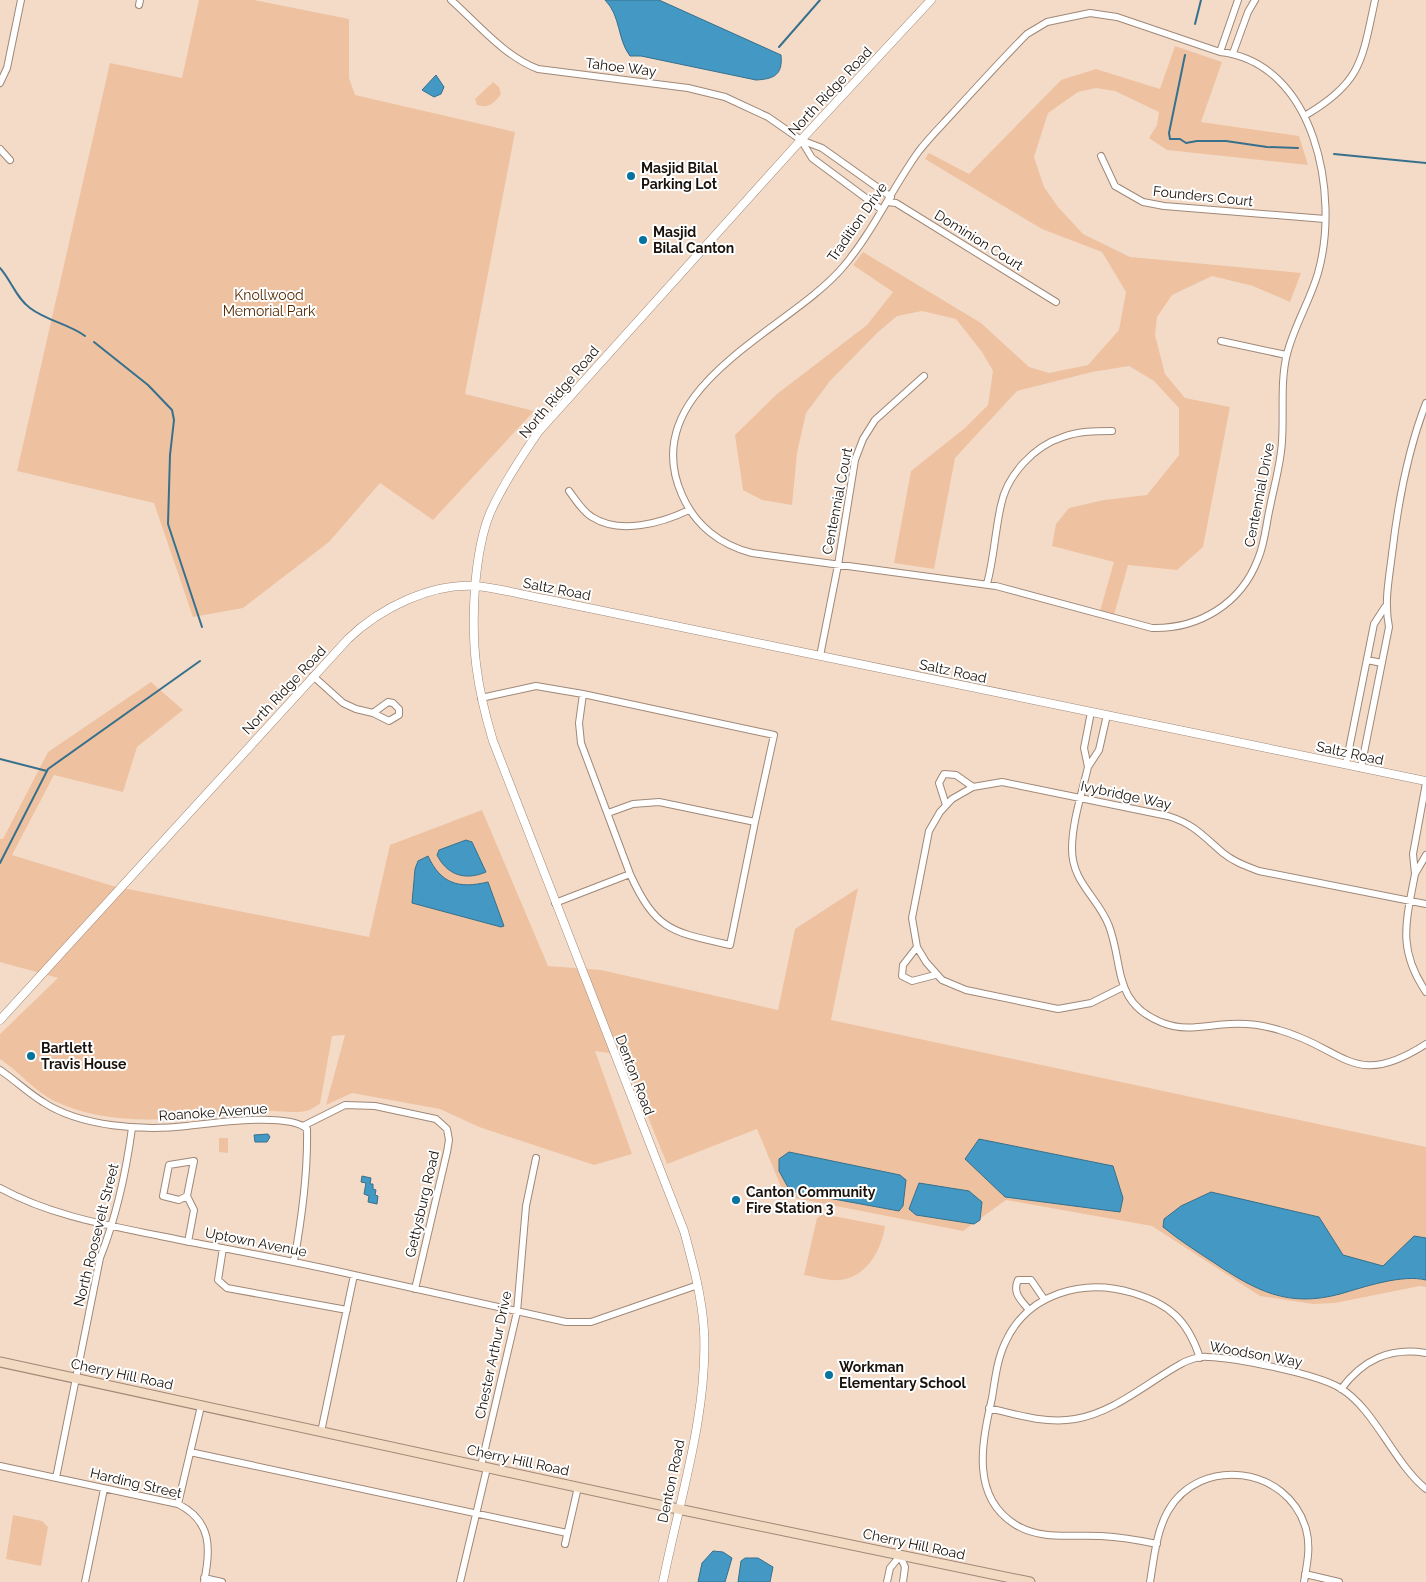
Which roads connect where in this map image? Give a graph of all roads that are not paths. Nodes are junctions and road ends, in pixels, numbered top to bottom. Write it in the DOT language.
graph roads {
  1 [pos="22,0"];
  2 [pos="451,0"];
  3 [pos="931,0"];
  4 [pos="1238,0"];
  5 [pos="1255,0"];
  6 [pos="1375,0"];
  7 [pos="1220,52"];
  8 [pos="1234,53"];
  9 [pos="0,83"];
  10 [pos="1306,115"];
  11 [pos="801,140"];
  12 [pos="0,149"];
  13 [pos="1101,156"];
  14 [pos="10,160"];
  15 [pos="889,199"];
  16 [pos="882,210"];
  17 [pos="1325,219"];
  18 [pos="1056,302"];
  19 [pos="1221,341"];
  20 [pos="1286,355"];
  21 [pos="924,376"];
  22 [pos="1426,404"];
  23 [pos="1112,432"];
  24 [pos="569,491"];
  25 [pos="689,510"];
  26 [pos="838,565"];
  27 [pos="987,584"];
  28 [pos="476,586"];
  29 [pos="1385,607"];
  30 [pos="820,656"];
  31 [pos="1367,660"];
  32 [pos="1382,663"];
  33 [pos="313,676"];
  34 [pos="583,694"];
  35 [pos="481,698"];
  36 [pos="1092,712"];
  37 [pos="373,713"];
  38 [pos="1107,715"];
  39 [pos="1346,764"];
  40 [pos="1088,767"];
  41 [pos="1361,768"];
  42 [pos="1426,782"];
  43 [pos="973,787"];
  44 [pos="1080,798"];
  45 [pos="946,805"];
  46 [pos="608,813"];
  47 [pos="755,822"];
  48 [pos="1426,854"];
  49 [pos="630,874"];
  50 [pos="1415,874"];
  51 [pos="1410,901"];
  52 [pos="555,903"];
  53 [pos="1426,904"];
  54 [pos="917,947"];
  55 [pos="935,975"];
  56 [pos="1123,987"];
  57 [pos="1426,992"];
  58 [pos="0,1020"];
  59 [pos="1426,1044"];
  60 [pos="0,1070"];
  61 [pos="304,1126"];
  62 [pos="132,1128"];
  63 [pos="536,1158"];
  64 [pos="0,1188"];
  65 [pos="188,1196"];
  66 [pos="112,1227"];
  67 [pos="188,1242"];
  68 [pos="223,1248"];
  69 [pos="294,1261"];
  70 [pos="354,1275"];
  71 [pos="698,1285"];
  72 [pos="415,1289"];
  73 [pos="1044,1299"];
  74 [pos="347,1310"];
  75 [pos="1029,1310"];
  76 [pos="517,1312"];
  77 [pos="1426,1353"];
  78 [pos="1200,1358"];
  79 [pos="0,1362"];
  80 [pos="76,1378"];
  81 [pos="1341,1389"];
  82 [pos="201,1406"];
  83 [pos="989,1408"];
  84 [pos="321,1432"];
  85 [pos="190,1452"];
  86 [pos="0,1466"];
  87 [pos="484,1467"];
  88 [pos="56,1478"];
  89 [pos="578,1487"];
  90 [pos="104,1489"];
  91 [pos="1426,1489"];
  92 [pos="178,1504"];
  93 [pos="678,1509"];
  94 [pos="475,1514"];
  95 [pos="567,1533"];
  96 [pos="565,1544"];
  97 [pos="1157,1544"];
  98 [pos="900,1556"];
  99 [pos="1305,1574"];
  100 [pos="204,1580"];
  101 [pos="85,1582"];
  102 [pos="222,1582"];
  103 [pos="460,1582"];
  104 [pos="663,1582"];
  105 [pos="887,1582"];
  106 [pos="903,1582"];
  107 [pos="1030,1582"];
  108 [pos="1150,1582"];
  109 [pos="1304,1582"];
  110 [pos="1339,1582"];
  1 -- 9 [label="street"];
  2 -- 11 [label="street, Tahoe Way"];
  3 -- 11 [label="street, North Ridge Road"];
  4 -- 7 [label="street"];
  5 -- 8 [label="street"];
  6 -- 10 [label="street"];
  7 -- 8 [label="street, Tradition Drive"];
  7 -- 15 [label="street, Tradition Drive"];
  8 -- 10 [label="street, Centennial Drive"];
  10 -- 17 [label="street, Centennial Drive"];
  11 -- 15 [label="street, Dominion Court"];
  11 -- 16 [label="street"];
  11 -- 28 [label="street, North Ridge Road"];
  12 -- 14 [label="street"];
  13 -- 17 [label="street, Founders Court"];
  15 -- 16 [label="street, Tradition Drive"];
  15 -- 18 [label="street, Dominion Court"];
  16 -- 25 [label="street, Tradition Drive"];
  17 -- 20 [label="street, Centennial Drive"];
  19 -- 20 [label="street"];
  20 -- 27 [label="street, Centennial Drive"];
  21 -- 26 [label="street, Centennial Court"];
  22 -- 29 [label="street"];
  23 -- 27 [label="street"];
  24 -- 25 [label="street"];
  25 -- 26 [label="street, Tradition Drive"];
  26 -- 27 [label="street, Centennial Drive"];
  26 -- 30 [label="street, Centennial Court"];
  28 -- 30 [label="street, Saltz Road"];
  28 -- 33 [label="street, North Ridge Road"];
  28 -- 35 [label="street, Denton Road"];
  29 -- 31 [label="street"];
  29 -- 32 [label="street"];
  30 -- 36 [label="street, Saltz Road"];
  31 -- 32 [label="street"];
  31 -- 39 [label="street"];
  32 -- 41 [label="street"];
  33 -- 37 [label="street"];
  33 -- 58 [label="street, North Ridge Road"];
  34 -- 35 [label="street"];
  34 -- 46 [label="street"];
  34 -- 47 [label="street"];
  35 -- 52 [label="street, Denton Road"];
  36 -- 38 [label="street, Saltz Road"];
  36 -- 40 [label="street"];
  38 -- 39 [label="street, Saltz Road"];
  38 -- 40 [label="street"];
  39 -- 41 [label="street, Saltz Road"];
  40 -- 44 [label="street"];
  41 -- 42 [label="street, Saltz Road"];
  42 -- 50 [label="street"];
  43 -- 44 [label="street, Ivybridge Way"];
  43 -- 45 [label="street, Ivybridge Way"];
  43 -- 45 [label="street"];
  44 -- 51 [label="street, Ivybridge Way"];
  44 -- 56 [label="street"];
  45 -- 54 [label="street"];
  46 -- 47 [label="street"];
  46 -- 49 [label="street"];
  47 -- 49 [label="street"];
  48 -- 50 [label="street"];
  49 -- 52 [label="street"];
  50 -- 51 [label="street"];
  51 -- 53 [label="street, Ivybridge Way"];
  51 -- 57 [label="street"];
  52 -- 71 [label="street, Denton Road"];
  54 -- 55 [label="street"];
  54 -- 55 [label="street"];
  55 -- 56 [label="street"];
  56 -- 59 [label="street"];
  60 -- 62 [label="street, Roanoke Avenue"];
  61 -- 62 [label="street, Roanoke Avenue"];
  61 -- 69 [label="street"];
  61 -- 72 [label="street, Gettysburg Road"];
  62 -- 66 [label="street, North Roosevelt Street"];
  63 -- 76 [label="street, Chester Arthur Drive"];
  64 -- 66 [label="street, Uptown Avenue"];
  65 -- 65 [label="street"];
  65 -- 67 [label="street"];
  66 -- 67 [label="street, Uptown Avenue"];
  66 -- 80 [label="street, North Roosevelt Street"];
  67 -- 68 [label="street, Uptown Avenue"];
  68 -- 69 [label="street, Uptown Avenue"];
  68 -- 74 [label="street"];
  69 -- 70 [label="street, Uptown Avenue"];
  70 -- 72 [label="street, Uptown Avenue"];
  70 -- 74 [label="street"];
  71 -- 76 [label="street, Uptown Avenue"];
  71 -- 93 [label="street, Denton Road"];
  72 -- 76 [label="street, Uptown Avenue"];
  73 -- 75 [label="street"];
  73 -- 75 [label="street"];
  73 -- 78 [label="street"];
  74 -- 84 [label="street"];
  75 -- 83 [label="street"];
  76 -- 87 [label="street, Chester Arthur Drive"];
  77 -- 81 [label="street"];
  78 -- 81 [label="street, Woodson Way"];
  78 -- 83 [label="street, Woodson Way"];
  79 -- 80 [label="main road, Cherry Hill Road"];
  80 -- 82 [label="main road, Cherry Hill Road"];
  80 -- 88 [label="street, North Roosevelt Street"];
  81 -- 91 [label="street, Woodson Way"];
  82 -- 84 [label="main road, Cherry Hill Road"];
  82 -- 85 [label="street"];
  83 -- 97 [label="street"];
  84 -- 87 [label="main road, Cherry Hill Road"];
  85 -- 92 [label="street"];
  85 -- 94 [label="street"];
  86 -- 88 [label="street, Harding Street"];
  87 -- 89 [label="main road, Cherry Hill Road"];
  87 -- 94 [label="street, Chester Arthur Drive"];
  88 -- 90 [label="street, Harding Street"];
  89 -- 93 [label="main road, Cherry Hill Road"];
  89 -- 95 [label="street"];
  90 -- 92 [label="street, Harding Street"];
  90 -- 101 [label="street"];
  92 -- 100 [label="street, Harding Street"];
  93 -- 98 [label="main road, Cherry Hill Road"];
  93 -- 104 [label="street, Denton Road"];
  94 -- 95 [label="street"];
  94 -- 103 [label="street, Chester Arthur Drive"];
  95 -- 96 [label="street"];
  97 -- 99 [label="street"];
  97 -- 108 [label="street"];
  98 -- 105 [label="street"];
  98 -- 106 [label="street"];
  98 -- 107 [label="main road, Cherry Hill Road"];
  99 -- 109 [label="street"];
  99 -- 110 [label="street"];
  100 -- 102 [label="street"];
}
